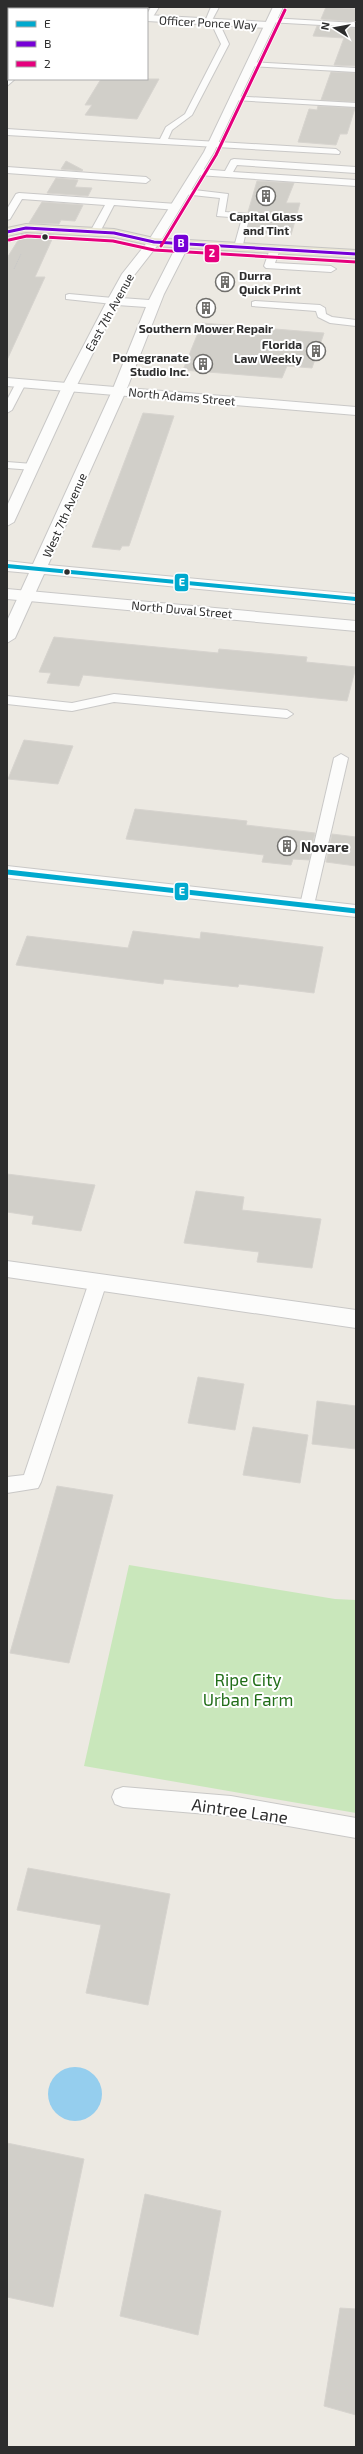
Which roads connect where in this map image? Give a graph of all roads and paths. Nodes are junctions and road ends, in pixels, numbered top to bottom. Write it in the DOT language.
graph roads {
  1 [pos="156,7"];
  2 [pos="215,7"];
  3 [pos="278,7"];
  4 [pos="148,18"];
  5 [pos="207,22"];
  6 [pos="220,22"];
  7 [pos="270,23"];
  8 [pos="356,26"];
  9 [pos="250,64"];
  10 [pos="298,66"];
  11 [pos="356,70"];
  12 [pos="311,76"];
  13 [pos="234,98"];
  14 [pos="356,105"];
  15 [pos="7,132"];
  16 [pos="162,142"];
  17 [pos="213,145"];
  18 [pos="336,152"];
  19 [pos="7,170"];
  20 [pos="356,170"];
  21 [pos="198,172"];
  22 [pos="228,174"];
  23 [pos="146,180"];
  24 [pos="356,183"];
  25 [pos="186,192"];
  26 [pos="111,202"];
  27 [pos="177,207"];
  28 [pos="7,218"];
  29 [pos="7,232"];
  30 [pos="95,232"];
  31 [pos="7,238"];
  32 [pos="154,242"];
  33 [pos="184,244"];
  34 [pos="239,247"];
  35 [pos="275,249"];
  36 [pos="23,250"];
  37 [pos="336,253"];
  38 [pos="356,254"];
  39 [pos="14,269"];
  40 [pos="331,269"];
  41 [pos="328,279"];
  42 [pos="69,297"];
  43 [pos="113,301"];
  44 [pos="154,304"];
  45 [pos="255,304"];
  46 [pos="356,323"];
  47 [pos="7,382"];
  48 [pos="21,383"];
  49 [pos="69,387"];
  50 [pos="119,391"];
  51 [pos="7,410"];
  52 [pos="356,411"];
  53 [pos="7,465"];
  54 [pos="33,467"];
  55 [pos="7,522"];
  56 [pos="7,566"];
  57 [pos="40,569"];
  58 [pos="7,594"];
  59 [pos="27,596"];
  60 [pos="356,599"];
  61 [pos="356,626"];
  62 [pos="7,638"];
  63 [pos="7,700"];
  64 [pos="287,714"];
  65 [pos="341,758"];
  66 [pos="7,872"];
  67 [pos="307,905"];
  68 [pos="356,911"];
  69 [pos="7,1269"];
  70 [pos="98,1282"];
  71 [pos="356,1319"];
  72 [pos="7,1485"];
  73 [pos="123,1797"];
  74 [pos="356,1828"];
  1 -- 4 [label="lane"];
  2 -- 5 [label="lane"];
  3 -- 7 [label="street, East 7th Avenue"];
  4 -- 5 [label="street, Officer Ponce Way"];
  5 -- 6 [label="street, Officer Ponce Way"];
  6 -- 7 [label="street, Officer Ponce Way"];
  6 -- 16 [label="lane"];
  7 -- 8 [label="lane"];
  7 -- 9 [label="street, East 7th Avenue"];
  9 -- 10 [label="lane"];
  9 -- 13 [label="street, East 7th Avenue"];
  10 -- 11 [label="lane"];
  10 -- 12 [label="lane"];
  13 -- 14 [label="lane"];
  13 -- 17 [label="street, East 7th Avenue"];
  15 -- 16 [label="lane"];
  16 -- 17 [label="lane"];
  17 -- 18 [label="lane"];
  17 -- 21 [label="street, East 7th Avenue"];
  19 -- 23 [label="lane"];
  20 -- 22 [label="lane"];
  21 -- 22 [label="lane"];
  21 -- 25 [label="street, East 7th Avenue"];
  22 -- 24 [label="lane"];
  25 -- 27 [label="street, East 7th Avenue"];
  25 -- 34 [label="lane"];
  26 -- 27 [label="lane"];
  26 -- 28 [label="lane"];
  26 -- 30 [label="lane"];
  27 -- 32 [label="street, East 7th Avenue"];
  29 -- 30 [label="main road"];
  30 -- 32 [label="main road"];
  31 -- 32 [label="main road"];
  32 -- 33 [label="main road"];
  32 -- 43 [label="street, East 7th Avenue"];
  33 -- 34 [label="main road"];
  33 -- 44 [label="street"];
  34 -- 35 [label="main road"];
  35 -- 37 [label="main road"];
  35 -- 40 [label="lane"];
  36 -- 39 [label="path"];
  37 -- 38 [label="main road"];
  37 -- 40 [label="lane"];
  40 -- 41 [label="lane"];
  42 -- 43 [label="lane"];
  43 -- 44 [label="street"];
  43 -- 49 [label="street, East 7th Avenue"];
  44 -- 50 [label="street"];
  45 -- 46 [label="lane"];
  47 -- 48 [label="street, North Adams Street"];
  48 -- 49 [label="street, North Adams Street"];
  48 -- 51 [label="lane"];
  49 -- 50 [label="street, North Adams Street"];
  49 -- 54 [label="street"];
  50 -- 52 [label="street, North Adams Street"];
  50 -- 57 [label="street, West 7th Avenue"];
  53 -- 54 [label="lane"];
  54 -- 55 [label="street"];
  56 -- 57 [label="street, North Duval Street"];
  57 -- 59 [label="street, West 7th Avenue"];
  57 -- 60 [label="street, North Duval Street"];
  58 -- 59 [label="street, North Duval Street"];
  59 -- 61 [label="street, North Duval Street"];
  59 -- 62 [label="street, West 7th Avenue"];
  63 -- 64 [label="lane"];
  65 -- 67 [label="lane"];
  66 -- 67 [label="street"];
  67 -- 68 [label="street"];
  69 -- 70 [label="street"];
  70 -- 71 [label="street"];
  70 -- 72 [label="lane"];
  73 -- 74 [label="lane, Aintree Lane"];
}
